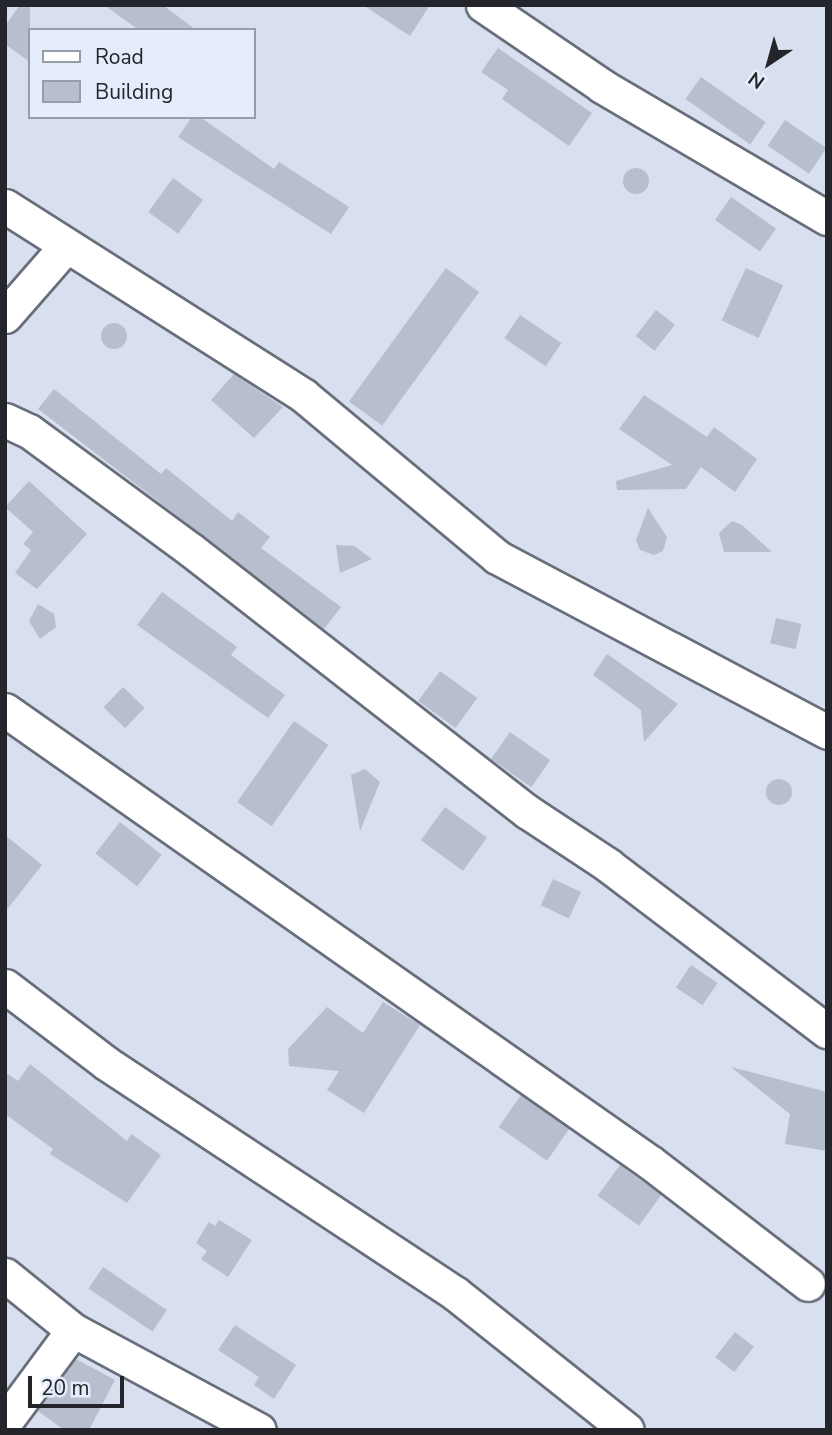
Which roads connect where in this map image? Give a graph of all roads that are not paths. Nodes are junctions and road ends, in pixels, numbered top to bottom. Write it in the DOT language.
graph roads {
  1 [pos="483,5"];
  2 [pos="5,206"];
  3 [pos="827,218"];
  4 [pos="66,246"];
  5 [pos="5,316"];
  6 [pos="5,420"];
  7 [pos="5,710"];
  8 [pos="827,732"];
  9 [pos="5,986"];
  10 [pos="827,1031"];
  11 [pos="5,1275"];
  12 [pos="808,1284"];
  13 [pos="74,1330"];
  14 [pos="5,1422"];
  15 [pos="249,1427"];
  16 [pos="627,1430"];
  1 -- 3 [label="street"];
  2 -- 4 [label="street"];
  4 -- 5 [label="street"];
  4 -- 8 [label="street"];
  6 -- 10 [label="street"];
  7 -- 12 [label="street"];
  9 -- 16 [label="street"];
  11 -- 13 [label="street"];
  13 -- 14 [label="street"];
  13 -- 15 [label="street"];
}
